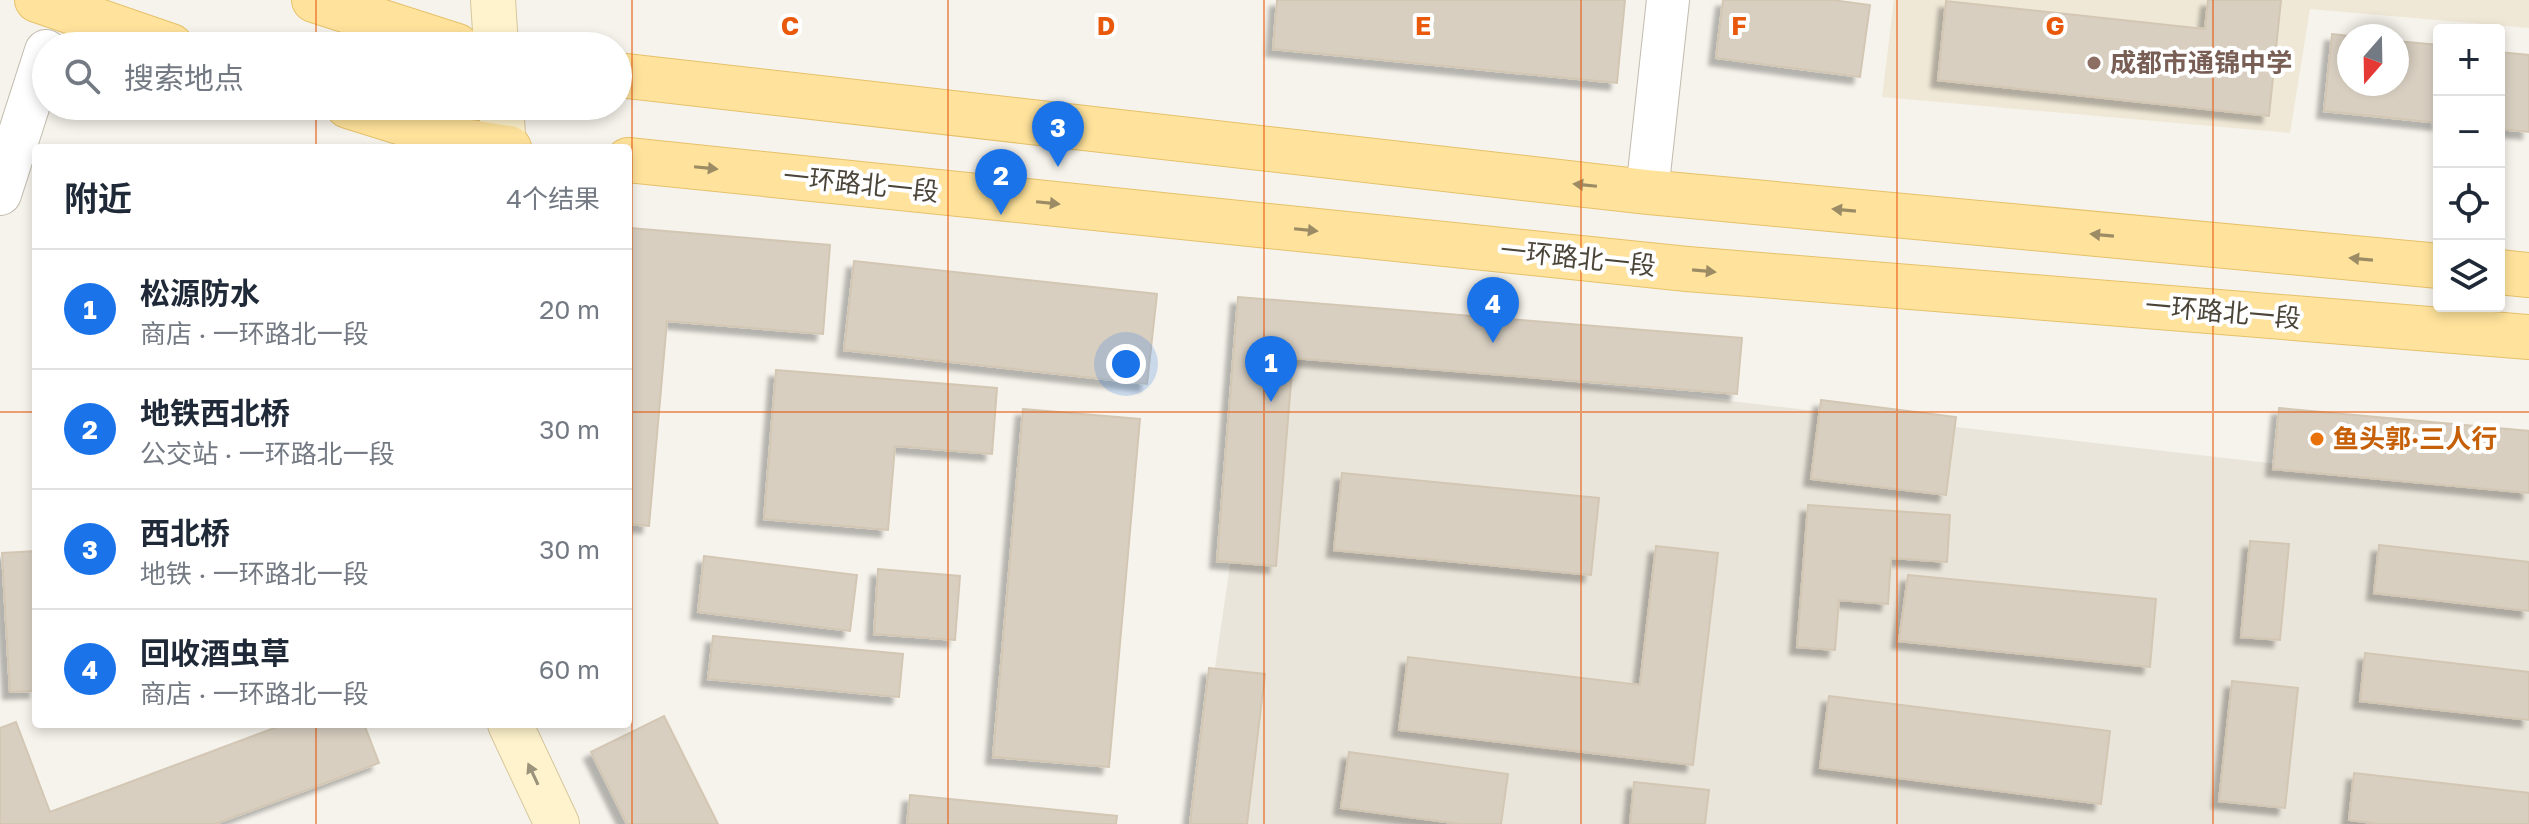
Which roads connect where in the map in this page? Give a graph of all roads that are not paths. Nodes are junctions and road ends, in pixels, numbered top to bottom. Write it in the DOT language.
graph roads {
  1 [pos="314,0"];
  2 [pos="493,0"];
  3 [pos="1668,0"];
  4 [pos="48,26"];
  5 [pos="85,32"];
  6 [pos="413,32"];
  7 [pos="495,32"];
  8 [pos="632,77"];
  9 [pos="32,82"];
  10 [pos="393,120"];
  11 [pos="502,120"];
  12 [pos="481,144"];
  13 [pos="505,144"];
  14 [pos="632,160"];
  15 [pos="1647,192"];
  16 [pos="0,194"];
  17 [pos="2433,265"];
  18 [pos="2505,273"];
  19 [pos="2529,275"];
  20 [pos="2529,337"];
  21 [pos="512,728"];
  22 [pos="557,824"];
  1 -- 6 [label="main road"];
  2 -- 7 [label="street"];
  3 -- 15 [label="street"];
  4 -- 5 [label="main road"];
  15 -- 8 [label="main road, one-way"];
  9 -- 16 [label="street"];
  10 -- 12 [label="main road"];
  11 -- 13 [label="street"];
  14 -- 20 [label="main road, 一环路北一段, one-way"];
  17 -- 15 [label="main road, one-way"];
  18 -- 19 [label="main road"];
  22 -- 21 [label="street, one-way"];
}
